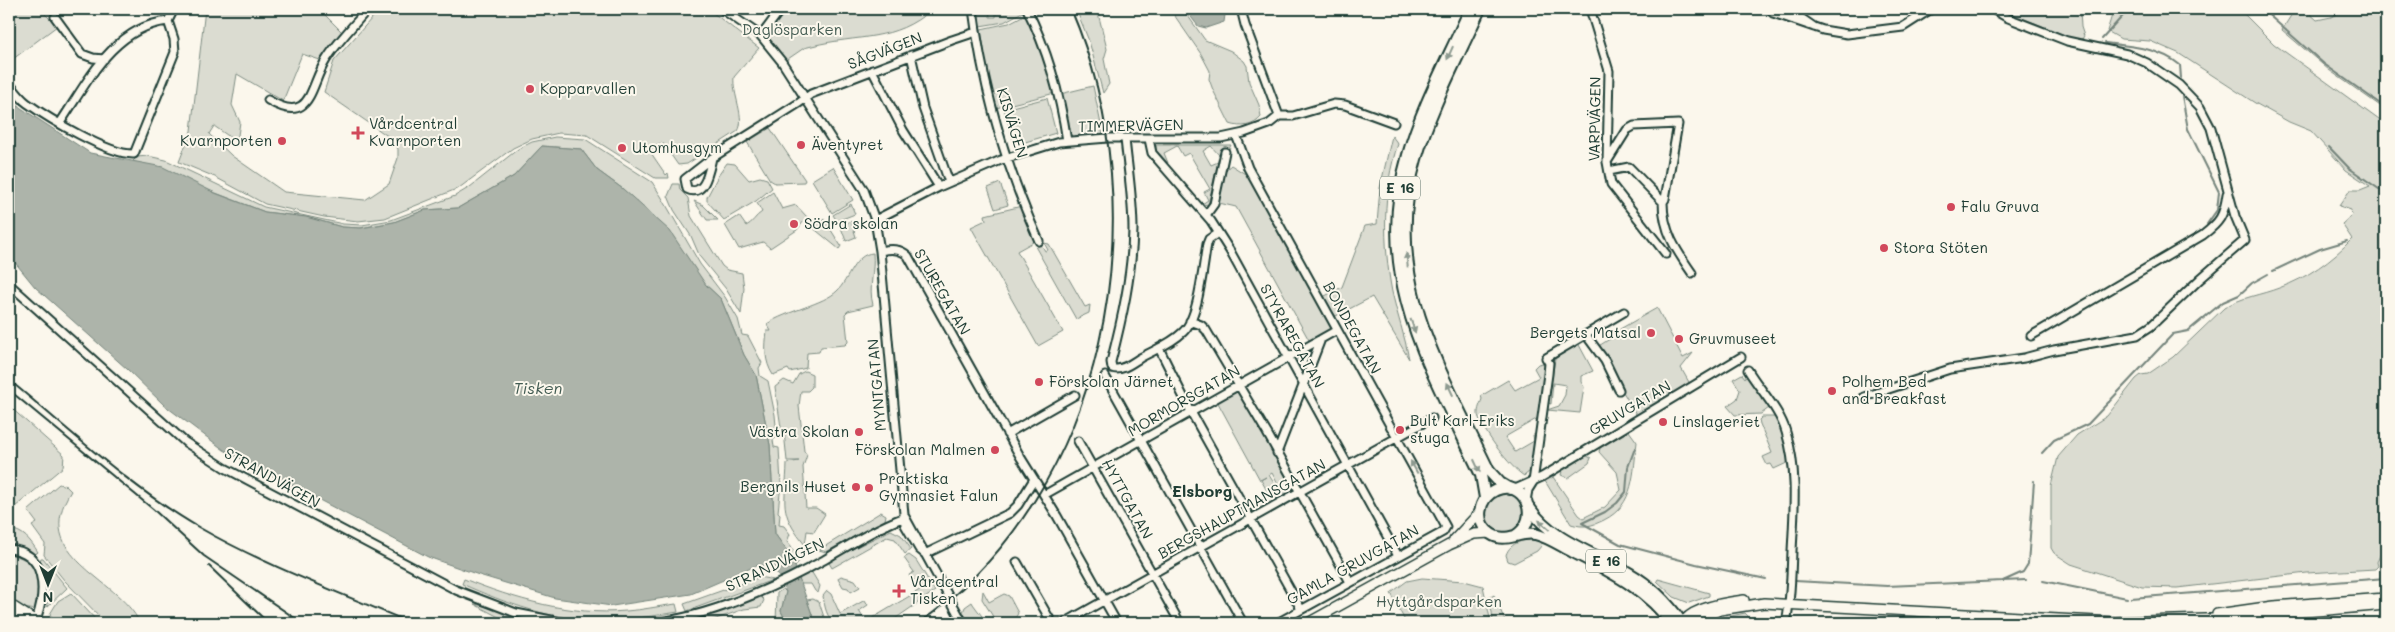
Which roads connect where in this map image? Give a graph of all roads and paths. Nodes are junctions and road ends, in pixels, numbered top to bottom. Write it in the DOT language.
graph roads {
  1 [pos="174,9"];
  2 [pos="368,9"];
  3 [pos="722,9"];
  4 [pos="781,9"];
  5 [pos="973,9"];
  6 [pos="1026,9"];
  7 [pos="1241,9"];
  8 [pos="1470,9"];
  9 [pos="1480,9"];
  10 [pos="1590,9"];
  11 [pos="1788,9"];
  12 [pos="1931,9"];
  13 [pos="1992,9"];
  14 [pos="1774,11"];
  15 [pos="55,16"];
  16 [pos="168,21"];
  17 [pos="1816,28"];
  18 [pos="976,32"];
  19 [pos="761,36"];
  20 [pos="912,55"];
  21 [pos="104,59"];
  22 [pos="872,70"];
  23 [pos="9,83"];
  24 [pos="805,98"];
  25 [pos="268,100"];
  26 [pos="1280,116"];
  27 [pos="60,123"];
  28 [pos="1394,123"];
  29 [pos="1236,135"];
  30 [pos="1126,139"];
  31 [pos="1149,139"];
  32 [pos="1067,141"];
  33 [pos="1225,152"];
  34 [pos="712,158"];
  35 [pos="1008,158"];
  36 [pos="1607,162"];
  37 [pos="1609,172"];
  38 [pos="949,182"];
  39 [pos="939,187"];
  40 [pos="2228,191"];
  41 [pos="1663,202"];
  42 [pos="1206,215"];
  43 [pos="875,220"];
  44 [pos="1218,233"];
  45 [pos="1039,241"];
  46 [pos="880,250"];
  47 [pos="1666,254"];
  48 [pos="1692,273"];
  49 [pos="9,284"];
  50 [pos="1624,312"];
  51 [pos="1190,321"];
  52 [pos="1337,330"];
  53 [pos="1586,335"];
  54 [pos="2031,336"];
  55 [pos="1321,339"];
  56 [pos="1159,348"];
  57 [pos="1741,357"];
  58 [pos="1289,358"];
  59 [pos="1748,370"];
  60 [pos="1106,376"];
  61 [pos="1303,384"];
  62 [pos="1239,385"];
  63 [pos="1620,390"];
  64 [pos="1075,394"];
  65 [pos="1864,397"];
  66 [pos="1191,412"];
  67 [pos="1432,418"];
  68 [pos="1007,434"];
  69 [pos="1397,438"];
  70 [pos="1141,440"];
  71 [pos="1078,441"];
  72 [pos="1278,452"];
  73 [pos="1348,466"];
  74 [pos="1094,468"];
  75 [pos="1034,479"];
  76 [pos="1533,482"];
  77 [pos="1512,490"];
  78 [pos="1299,492"];
  79 [pos="1044,494"];
  80 [pos="1485,498"];
  81 [pos="1527,503"];
  82 [pos="1480,512"];
  83 [pos="905,518"];
  84 [pos="1250,520"];
  85 [pos="1443,532"];
  86 [pos="1490,533"];
  87 [pos="1515,536"];
  88 [pos="1448,545"];
  89 [pos="1201,547"];
  90 [pos="9,550"];
  91 [pos="925,554"];
  92 [pos="1398,556"];
  93 [pos="1017,562"];
  94 [pos="1154,574"];
  95 [pos="1350,582"];
  96 [pos="2386,598"];
  97 [pos="1104,601"];
  98 [pos="1764,603"];
  99 [pos="9,604"];
  100 [pos="2386,604"];
  101 [pos="1789,605"];
  102 [pos="1301,609"];
  103 [pos="2298,609"];
  104 [pos="1935,613"];
  105 [pos="9,615"];
  106 [pos="37,621"];
  107 [pos="566,623"];
  108 [pos="652,623"];
  109 [pos="963,623"];
  110 [pos="1052,623"];
  111 [pos="1064,623"];
  112 [pos="1117,623"];
  113 [pos="1180,623"];
  114 [pos="1243,623"];
  115 [pos="1277,623"];
  116 [pos="1308,623"];
  117 [pos="1671,623"];
  118 [pos="1682,623"];
  119 [pos="1691,623"];
  120 [pos="1786,623"];
  121 [pos="1934,623"];
  122 [pos="2299,623"];
  1 -- 16 [label="street"];
  2 -- 25 [label="street"];
  3 -- 19 [label="street"];
  4 -- 19 [label="street"];
  5 -- 18 [label="street, KISVÄGEN"];
  6 -- 32 [label="street"];
  7 -- 26 [label="street"];
  8 -- 80 [label="highway, E 16, one-way"];
  77 -- 9 [label="highway, E 16, one-way"];
  10 -- 36 [label="street, VARPVÄGEN"];
  11 -- 17 [label="street"];
  12 -- 17 [label="street"];
  13 -- 40 [label="street"];
  14 -- 17 [label="street"];
  15 -- 21 [label="street"];
  16 -- 21 [label="street"];
  16 -- 27 [label="street"];
  18 -- 20 [label="street, SÅGVÄGEN"];
  18 -- 35 [label="street, KISVÄGEN"];
  19 -- 24 [label="street"];
  20 -- 22 [label="street, SÅGVÄGEN"];
  20 -- 38 [label="street"];
  21 -- 27 [label="street"];
  22 -- 24 [label="street, SÅGVÄGEN"];
  22 -- 39 [label="street"];
  23 -- 27 [label="street"];
  24 -- 34 [label="street, SÅGVÄGEN"];
  24 -- 43 [label="street"];
  26 -- 28 [label="street, TIMMERVÄGEN"];
  26 -- 29 [label="street, TIMMERVÄGEN"];
  29 -- 31 [label="street, TIMMERVÄGEN"];
  29 -- 52 [label="street, BONDEGATAN"];
  30 -- 31 [label="street, TIMMERVÄGEN"];
  30 -- 32 [label="street, TIMMERVÄGEN"];
  30 -- 56 [label="street"];
  31 -- 42 [label="street, STYRAREGATAN"];
  32 -- 35 [label="street, TIMMERVÄGEN"];
  33 -- 42 [label="street"];
  34 -- 34 [label="street, SÅGVÄGEN"];
  35 -- 38 [label="street, TIMMERVÄGEN"];
  35 -- 45 [label="street, KISVÄGEN"];
  36 -- 37 [label="street, VARPVÄGEN"];
  36 -- 41 [label="street"];
  37 -- 41 [label="street"];
  37 -- 47 [label="street, VARPVÄGEN"];
  38 -- 39 [label="street, TIMMERVÄGEN"];
  39 -- 43 [label="street, TIMMERVÄGEN"];
  40 -- 54 [label="street"];
  40 -- 65 [label="street"];
  41 -- 48 [label="street"];
  42 -- 44 [label="street, STYRAREGATAN"];
  43 -- 46 [label="street"];
  44 -- 51 [label="street"];
  44 -- 58 [label="street, STYRAREGATAN"];
  46 -- 68 [label="street, STUREGATAN"];
  46 -- 83 [label="street, MYNTGATAN"];
  49 -- 107 [label="street, STRANDVÄGEN"];
  50 -- 53 [label="street"];
  51 -- 56 [label="street"];
  51 -- 62 [label="street"];
  52 -- 55 [label="street, MORMORSGATAN"];
  52 -- 69 [label="street, BONDEGATAN"];
  53 -- 63 [label="street"];
  53 -- 76 [label="street"];
  55 -- 58 [label="street, MORMORSGATAN"];
  55 -- 61 [label="street"];
  56 -- 66 [label="street"];
  57 -- 76 [label="street, GRUVGATAN"];
  58 -- 61 [label="street, STYRAREGATAN"];
  58 -- 62 [label="street, MORMORSGATAN"];
  59 -- 101 [label="street"];
  60 -- 70 [label="street"];
  61 -- 72 [label="street"];
  61 -- 73 [label="street, STYRAREGATAN"];
  62 -- 66 [label="street, MORMORSGATAN"];
  62 -- 72 [label="street"];
  64 -- 68 [label="street"];
  66 -- 70 [label="street, MORMORSGATAN"];
  66 -- 84 [label="street"];
  67 -- 69 [label="street, BERGSHAUPTMANSGATAN"];
  68 -- 75 [label="street, STUREGATAN"];
  69 -- 73 [label="street, BERGSHAUPTMANSGATAN"];
  85 -- 69 [label="street, BONDEGATAN, one-way"];
  70 -- 74 [label="street, MORMORSGATAN"];
  70 -- 89 [label="street"];
  71 -- 74 [label="street, HYTTGATAN"];
  72 -- 78 [label="street"];
  73 -- 78 [label="street, BERGSHAUPTMANSGATAN"];
  73 -- 92 [label="street, STYRAREGATAN"];
  74 -- 79 [label="street, MORMORSGATAN"];
  74 -- 94 [label="street, HYTTGATAN"];
  75 -- 79 [label="street, STUREGATAN"];
  75 -- 91 [label="street"];
  76 -- 77 [label="street, GRUVGATAN"];
  76 -- 81 [label="street"];
  77 -- 80 [label="highway"];
  77 -- 81 [label="highway, E 16"];
  78 -- 84 [label="street, BERGSHAUPTMANSGATAN"];
  78 -- 95 [label="street"];
  79 -- 97 [label="street, STUREGATAN"];
  80 -- 82 [label="highway"];
  81 -- 87 [label="highway"];
  118 -- 81 [label="highway, E 16, one-way"];
  82 -- 86 [label="highway"];
  82 -- 88 [label="main road"];
  83 -- 91 [label="street, MYNTGATAN"];
  83 -- 108 [label="street, STRANDVÄGEN"];
  84 -- 89 [label="street, BERGSHAUPTMANSGATAN"];
  84 -- 102 [label="street"];
  85 -- 92 [label="street, GAMLA GRUVGATAN"];
  86 -- 87 [label="highway, E 16"];
  86 -- 88 [label="main road"];
  87 -- 117 [label="highway, E 16"];
  88 -- 116 [label="main road"];
  89 -- 94 [label="street, BERGSHAUPTMANSGATAN"];
  89 -- 114 [label="street"];
  90 -- 106 [label="street"];
  91 -- 109 [label="street, MYNTGATAN"];
  92 -- 95 [label="street, GAMLA GRUVGATAN"];
  93 -- 110 [label="street"];
  94 -- 97 [label="street, BERGSHAUPTMANSGATAN"];
  94 -- 113 [label="street, HYTTGATAN"];
  95 -- 102 [label="street, GAMLA GRUVGATAN"];
  96 -- 103 [label="main road"];
  97 -- 111 [label="street, BERGSHAUPTMANSGATAN"];
  97 -- 112 [label="street, STUREGATAN"];
  98 -- 101 [label="main road"];
  98 -- 118 [label="main road"];
  98 -- 119 [label="main road"];
  99 -- 106 [label="main road"];
  100 -- 103 [label="main road"];
  101 -- 104 [label="main road"];
  101 -- 120 [label="street"];
  102 -- 115 [label="street, GAMLA GRUVGATAN"];
  103 -- 104 [label="main road"];
  103 -- 122 [label="street"];
  104 -- 121 [label="street"];
  105 -- 106 [label="main road"];
}
